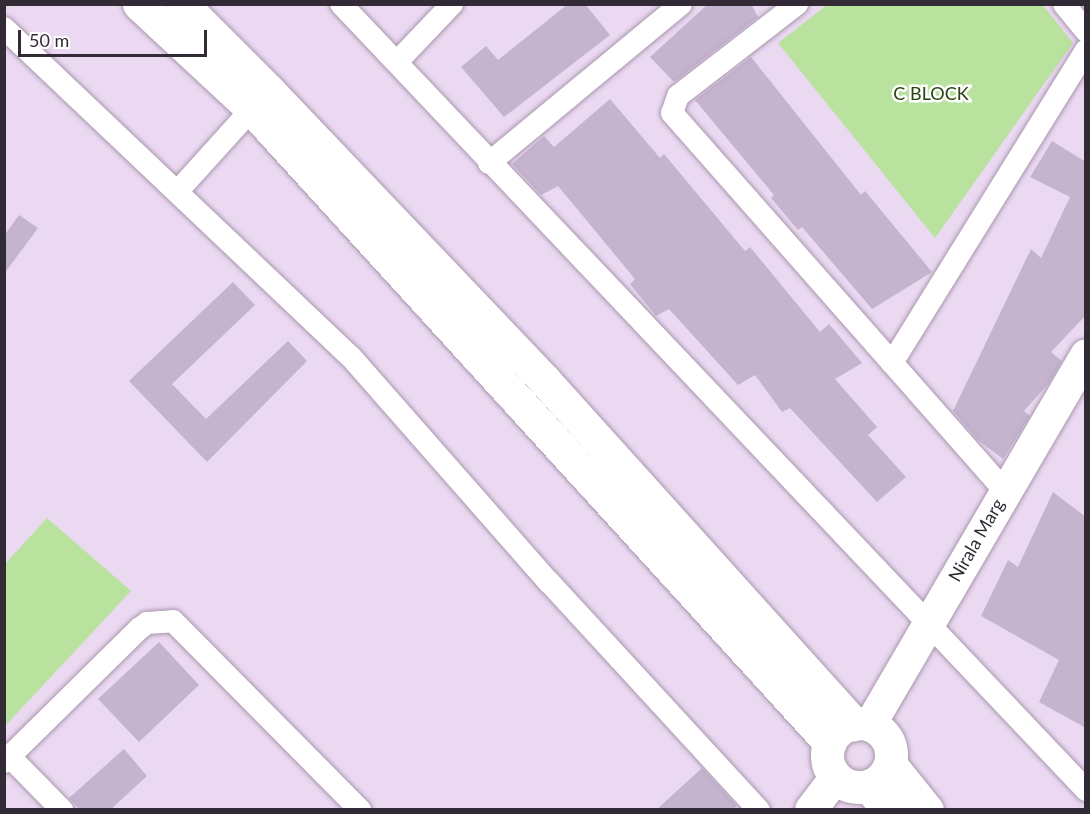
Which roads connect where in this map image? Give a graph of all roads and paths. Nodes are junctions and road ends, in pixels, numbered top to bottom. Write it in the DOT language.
graph roads {
  1 [pos="139,4"];
  2 [pos="182,4"];
  3 [pos="341,4"];
  4 [pos="452,4"];
  5 [pos="681,4"];
  6 [pos="797,4"];
  7 [pos="1064,4"];
  8 [pos="4,28"];
  9 [pos="1086,31"];
  10 [pos="1086,50"];
  11 [pos="397,62"];
  12 [pos="260,99"];
  13 [pos="489,163"];
  14 [pos="177,192"];
  15 [pos="1086,356"];
  16 [pos="892,363"];
  17 [pos="1005,491"];
  18 [pos="928,621"];
  19 [pos="851,731"];
  20 [pos="7,759"];
  21 [pos="836,777"];
  22 [pos="883,786"];
  23 [pos="1086,790"];
  24 [pos="63,810"];
  25 [pos="360,810"];
  26 [pos="759,810"];
  27 [pos="811,810"];
  28 [pos="927,810"];
  1 -- 12 [label="highway"];
  2 -- 12 [label="highway"];
  3 -- 11 [label="street"];
  4 -- 11 [label="street"];
  5 -- 13 [label="street"];
  6 -- 16 [label="street"];
  7 -- 9 [label="street"];
  8 -- 14 [label="street"];
  10 -- 16 [label="street"];
  11 -- 13 [label="street"];
  12 -- 14 [label="street"];
  12 -- 19 [label="highway"];
  13 -- 18 [label="street"];
  14 -- 26 [label="street"];
  15 -- 17 [label="street, Nirala Marg"];
  16 -- 17 [label="street"];
  17 -- 18 [label="street, Nirala Marg"];
  18 -- 19 [label="street, Nirala Marg"];
  18 -- 23 [label="street"];
  19 -- 21 [label="highway"];
  19 -- 22 [label="highway"];
  20 -- 24 [label="street"];
  20 -- 25 [label="street"];
  21 -- 22 [label="highway"];
  21 -- 27 [label="street"];
  22 -- 28 [label="highway"];
}
